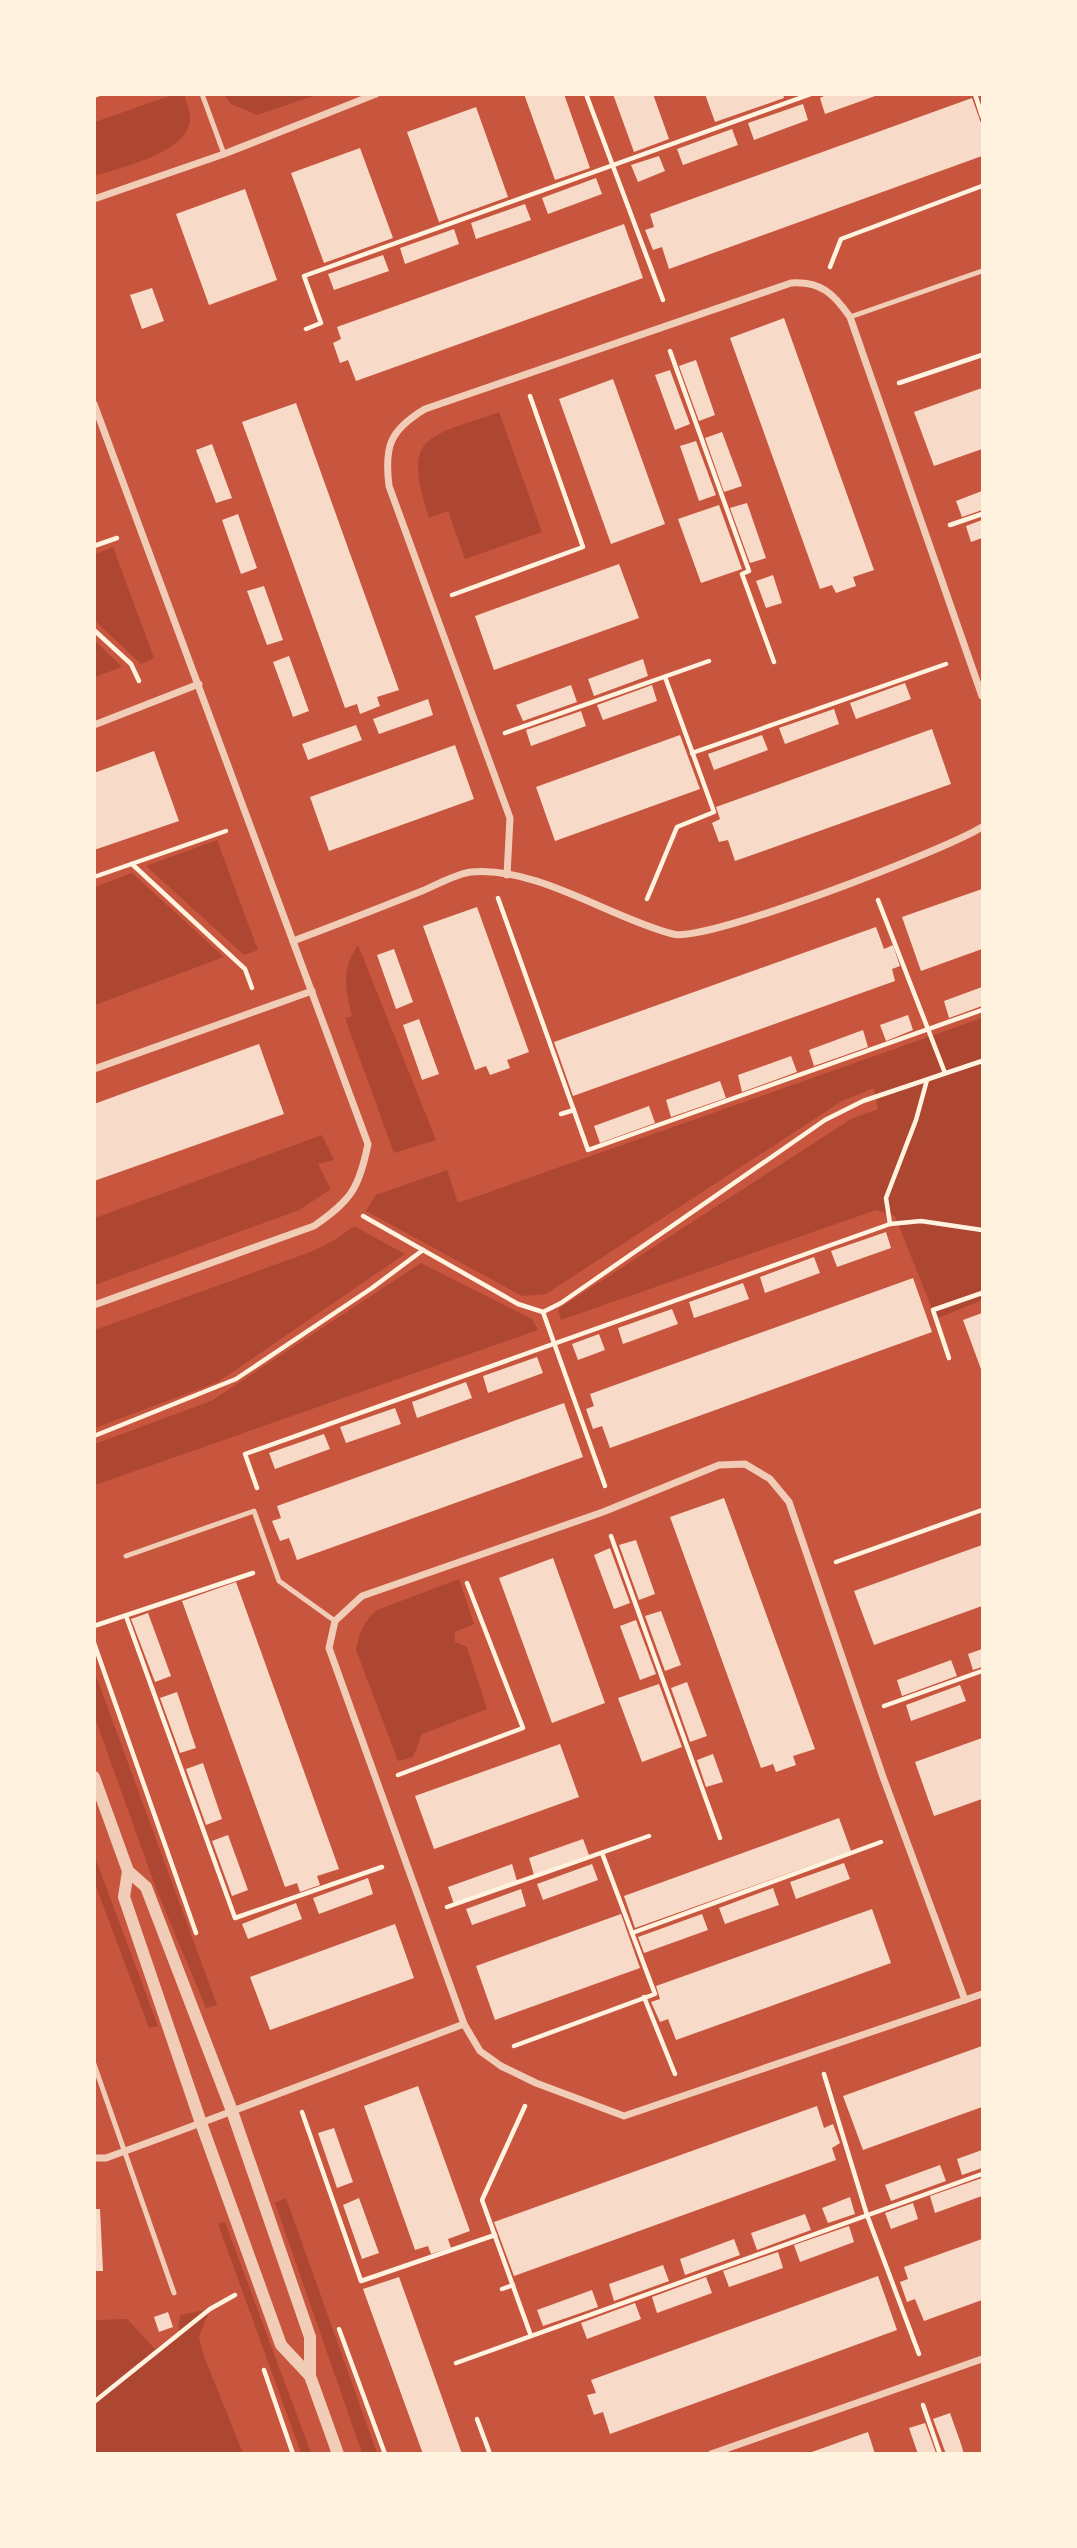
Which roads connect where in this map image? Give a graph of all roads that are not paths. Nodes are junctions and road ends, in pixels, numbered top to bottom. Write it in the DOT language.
graph roads {
  1 [pos="202,94"];
  2 [pos="376,94"];
  3 [pos="224,154"];
  4 [pos="94,199"];
  5 [pos="982,271"];
  6 [pos="850,317"];
  7 [pos="94,404"];
  8 [pos="97,420"];
  9 [pos="199,684"];
  10 [pos="982,696"];
  11 [pos="94,725"];
  12 [pos="982,827"];
  13 [pos="507,874"];
  14 [pos="293,941"];
  15 [pos="312,991"];
  16 [pos="94,1069"];
  17 [pos="94,1306"];
  18 [pos="126,1556"];
  19 [pos="335,1621"];
  20 [pos="94,1777"];
  21 [pos="128,1871"];
  22 [pos="982,1994"];
  23 [pos="965,2000"];
  24 [pos="464,2024"];
  25 [pos="94,2064"];
  26 [pos="226,2113"];
  27 [pos="201,2123"];
  28 [pos="125,2151"];
  29 [pos="94,2158"];
  30 [pos="174,2293"];
  31 [pos="982,2360"];
  32 [pos="310,2375"];
  33 [pos="338,2454"];
  34 [pos="711,2454"];
  1 -- 3 [label="lane"];
  2 -- 3 [label="street"];
  3 -- 4 [label="street"];
  5 -- 6 [label="lane"];
  6 -- 10 [label="street"];
  6 -- 13 [label="street"];
  7 -- 8 [label="street"];
  8 -- 9 [label="street"];
  9 -- 11 [label="street"];
  9 -- 14 [label="street"];
  12 -- 13 [label="street"];
  13 -- 14 [label="street"];
  14 -- 15 [label="street"];
  15 -- 16 [label="street"];
  15 -- 17 [label="street"];
  18 -- 19 [label="lane"];
  19 -- 23 [label="street"];
  19 -- 24 [label="street"];
  20 -- 21 [label="street"];
  21 -- 26 [label="street"];
  21 -- 27 [label="street"];
  22 -- 23 [label="street"];
  23 -- 24 [label="street"];
  24 -- 26 [label="street"];
  25 -- 28 [label="lane"];
  26 -- 27 [label="street"];
  26 -- 32 [label="street"];
  27 -- 28 [label="street"];
  27 -- 32 [label="street"];
  28 -- 29 [label="street"];
  28 -- 30 [label="lane"];
  31 -- 34 [label="street"];
  32 -- 33 [label="street"];
}
